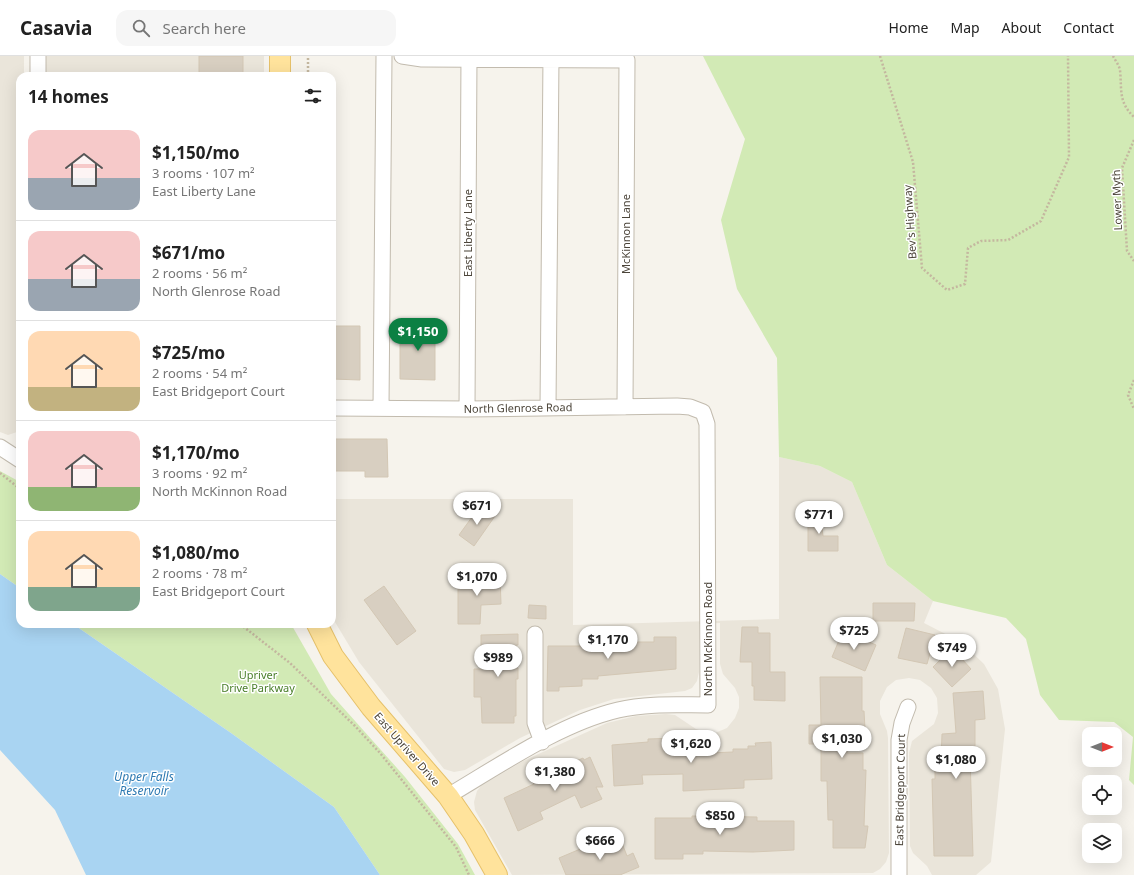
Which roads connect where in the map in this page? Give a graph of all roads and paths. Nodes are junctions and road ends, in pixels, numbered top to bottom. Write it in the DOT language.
graph roads {
  1 [pos="38,56"];
  2 [pos="280,56"];
  3 [pos="308,56"];
  4 [pos="384,56"];
  5 [pos="402,56"];
  6 [pos="880,56"];
  7 [pos="1068,56"];
  8 [pos="1113,56"];
  9 [pos="468,57"];
  10 [pos="551,58"];
  11 [pos="38,72"];
  12 [pos="280,72"];
  13 [pos="308,72"];
  14 [pos="1134,117"];
  15 [pos="1134,140"];
  16 [pos="1134,261"];
  17 [pos="1134,380"];
  18 [pos="625,407"];
  19 [pos="336,408"];
  20 [pos="381,408"];
  21 [pos="548,408"];
  22 [pos="467,409"];
  23 [pos="1134,409"];
  24 [pos="703,412"];
  25 [pos="0,447"];
  26 [pos="16,457"];
  27 [pos="0,472"];
  28 [pos="16,486"];
  29 [pos="245,628"];
  30 [pos="319,628"];
  31 [pos="535,634"];
  32 [pos="908,707"];
  33 [pos="542,742"];
  34 [pos="448,796"];
  35 [pos="470,875"];
  36 [pos="497,875"];
  37 [pos="899,875"];
  1 -- 11 [label="street"];
  2 -- 12 [label="main road"];
  3 -- 13 [label="path"];
  4 -- 20 [label="street"];
  5 -- 9 [label="street"];
  6 -- 7 [label="path, Bev's Highway"];
  8 -- 14 [label="path"];
  9 -- 10 [label="street"];
  9 -- 22 [label="street, East Liberty Lane"];
  10 -- 18 [label="street, McKinnon Lane"];
  10 -- 21 [label="street"];
  15 -- 16 [label="path, Lower Myth"];
  17 -- 23 [label="path"];
  18 -- 21 [label="street, North Glenrose Road"];
  18 -- 24 [label="street, North Glenrose Road"];
  19 -- 20 [label="street, North Glenrose Road"];
  20 -- 22 [label="street, North Glenrose Road"];
  21 -- 22 [label="street, North Glenrose Road"];
  24 -- 33 [label="street, North McKinnon Road"];
  25 -- 26 [label="street"];
  27 -- 28 [label="path"];
  29 -- 35 [label="path"];
  30 -- 34 [label="main road, East Upriver Drive"];
  31 -- 33 [label="street"];
  32 -- 37 [label="street, East Bridgeport Court"];
  33 -- 34 [label="street, North McKinnon Road"];
  34 -- 36 [label="main road, East Upriver Drive"];
}
